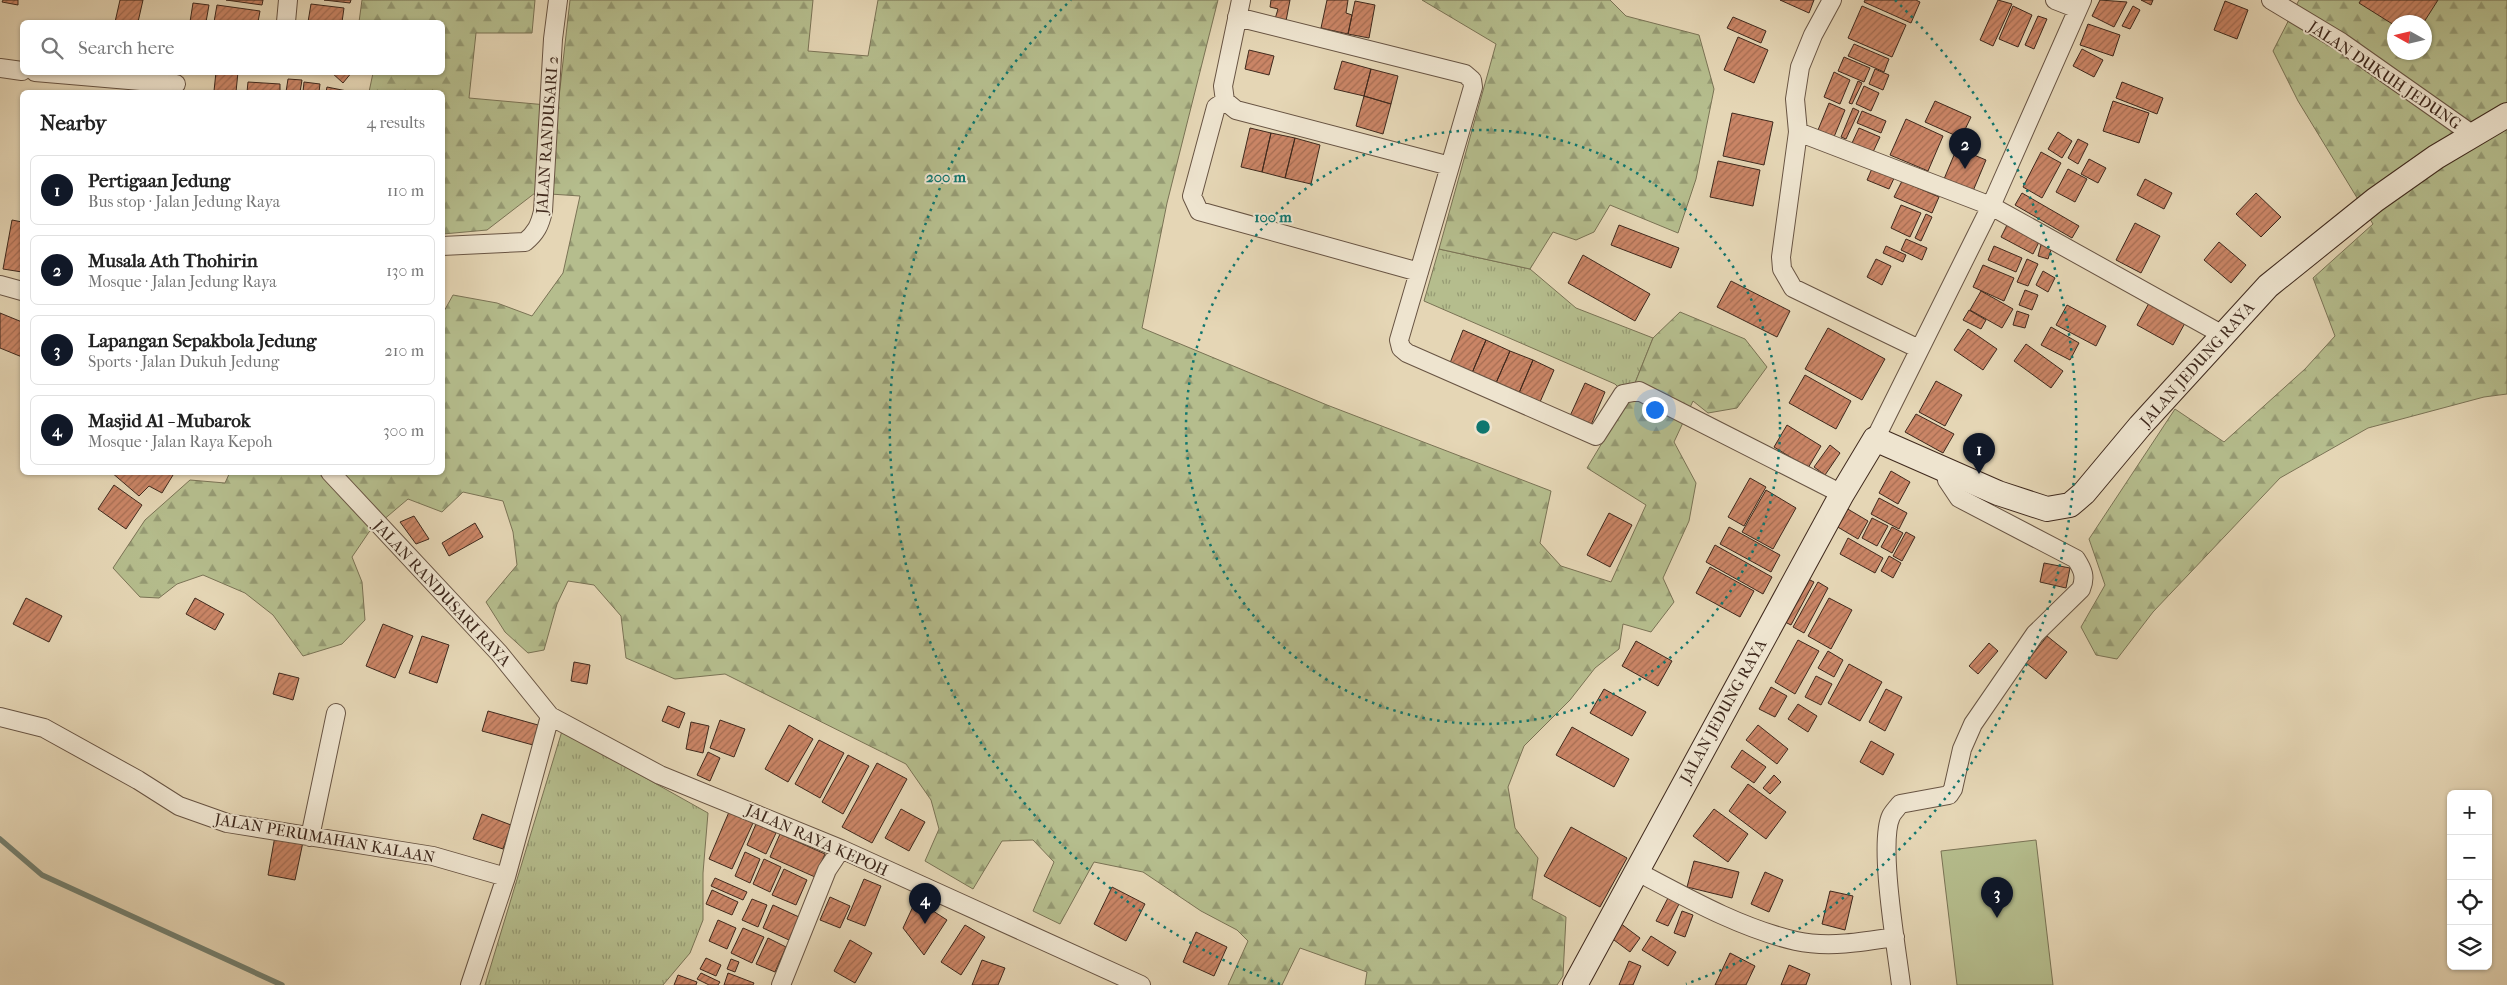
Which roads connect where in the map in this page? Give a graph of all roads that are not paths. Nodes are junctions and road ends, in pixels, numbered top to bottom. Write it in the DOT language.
graph roads {
  1 [pos="288,0"];
  2 [pos="558,0"];
  3 [pos="1832,0"];
  4 [pos="2055,0"];
  5 [pos="2271,0"];
  6 [pos="2080,5"];
  7 [pos="1239,8"];
  8 [pos="286,20"];
  9 [pos="0,68"];
  10 [pos="20,71"];
  11 [pos="74,75"];
  12 [pos="177,83"];
  13 [pos="1225,101"];
  14 [pos="2507,115"];
  15 [pos="1798,132"];
  16 [pos="2473,135"];
  17 [pos="1450,166"];
  18 [pos="1991,206"];
  19 [pos="445,246"];
  20 [pos="1419,272"];
  21 [pos="0,285"];
  22 [pos="20,290"];
  23 [pos="2223,335"];
  24 [pos="1919,349"];
  25 [pos="1874,439"];
  26 [pos="1945,470"];
  27 [pos="333,475"];
  28 [pos="1842,494"];
  29 [pos="336,713"];
  30 [pos="0,716"];
  31 [pos="550,716"];
  32 [pos="310,837"];
  33 [pos="842,849"];
  34 [pos="1636,871"];
  35 [pos="506,877"];
  36 [pos="1895,937"];
  37 [pos="470,985"];
  38 [pos="781,985"];
  39 [pos="1140,985"];
  40 [pos="1575,985"];
  41 [pos="1901,985"];
  1 -- 8 [label="street"];
  2 -- 19 [label="street, JALAN RANDUSARI 2"];
  3 -- 15 [label="street"];
  4 -- 6 [label="street"];
  5 -- 16 [label="street, JALAN DUKUH JEDUNG"];
  6 -- 18 [label="street, JALAN JEDUNG RAYA"];
  7 -- 13 [label="street"];
  7 -- 17 [label="street"];
  9 -- 10 [label="street"];
  11 -- 12 [label="street"];
  13 -- 17 [label="street"];
  13 -- 20 [label="street"];
  14 -- 16 [label="street, JALAN JEDUNG RAYA"];
  15 -- 18 [label="street"];
  15 -- 24 [label="street"];
  16 -- 23 [label="street, JALAN JEDUNG RAYA"];
  17 -- 20 [label="street"];
  18 -- 23 [label="street"];
  18 -- 24 [label="street, JALAN JEDUNG RAYA"];
  20 -- 28 [label="street"];
  21 -- 22 [label="street"];
  23 -- 26 [label="street, JALAN JEDUNG RAYA"];
  24 -- 25 [label="street, JALAN JEDUNG RAYA"];
  25 -- 26 [label="street, JALAN JEDUNG RAYA"];
  25 -- 28 [label="street, JALAN JEDUNG RAYA"];
  26 -- 36 [label="street"];
  27 -- 31 [label="street, JALAN RANDUSARI RAYA"];
  28 -- 34 [label="street, JALAN JEDUNG RAYA"];
  29 -- 32 [label="street"];
  30 -- 32 [label="street, JALAN PERUMAHAN KALAAN"];
  31 -- 33 [label="street, JALAN RAYA KEPOH"];
  31 -- 35 [label="street"];
  32 -- 35 [label="street, JALAN PERUMAHAN KALAAN"];
  33 -- 38 [label="street"];
  33 -- 39 [label="street, JALAN RAYA KEPOH"];
  34 -- 36 [label="street"];
  34 -- 40 [label="street, JALAN JEDUNG RAYA"];
  35 -- 37 [label="street"];
  36 -- 41 [label="street"];
}
